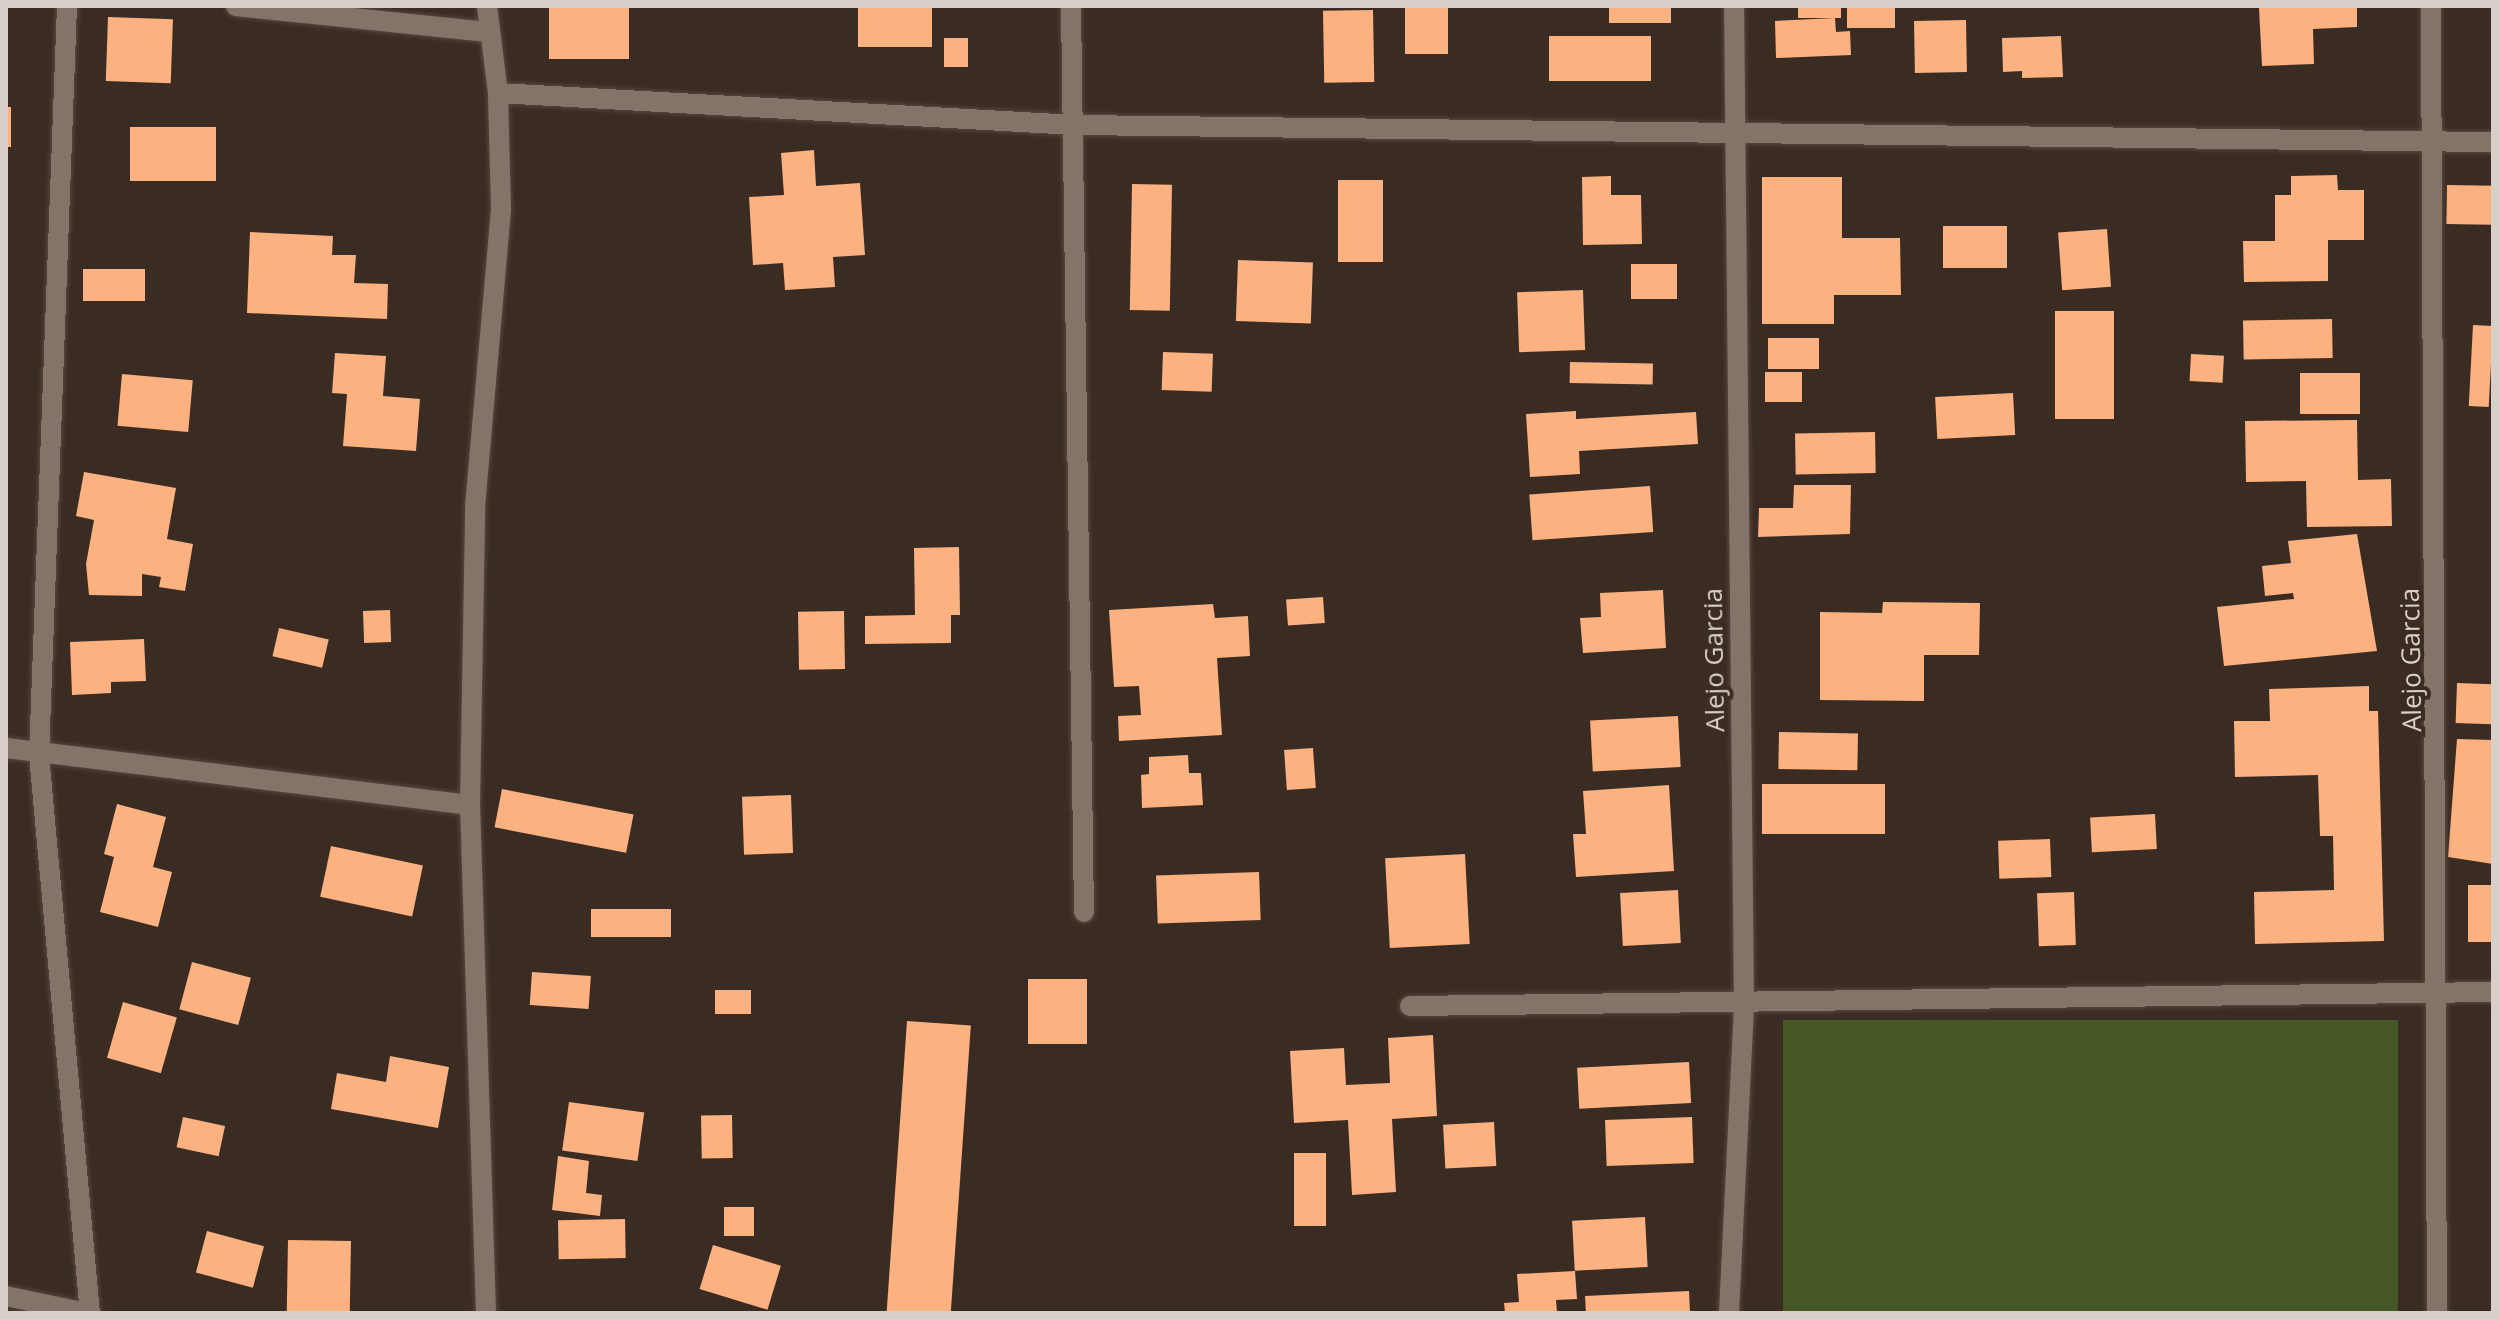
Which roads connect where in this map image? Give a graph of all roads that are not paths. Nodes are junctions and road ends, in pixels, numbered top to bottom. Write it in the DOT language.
graph roads {
  1 [pos="67,6"];
  2 [pos="236,6"];
  3 [pos="487,6"];
  4 [pos="1071,6"];
  5 [pos="1734,6"];
  6 [pos="2431,6"];
  7 [pos="488,32"];
  8 [pos="498,93"];
  9 [pos="1075,125"];
  10 [pos="1735,138"];
  11 [pos="2432,142"];
  12 [pos="2493,142"];
  13 [pos="6,748"];
  14 [pos="39,755"];
  15 [pos="470,805"];
  16 [pos="1084,912"];
  17 [pos="2493,992"];
  18 [pos="2440,993"];
  19 [pos="1744,1004"];
  20 [pos="1410,1006"];
  21 [pos="6,1296"];
  22 [pos="89,1313"];
  23 [pos="486,1313"];
  24 [pos="1729,1313"];
  25 [pos="2437,1313"];
  1 -- 14 [label="street"];
  2 -- 7 [label="street"];
  3 -- 7 [label="street"];
  4 -- 9 [label="street"];
  5 -- 10 [label="street, Alejo Garcia"];
  6 -- 11 [label="street, Alejo Garcia"];
  7 -- 8 [label="street"];
  8 -- 9 [label="street"];
  8 -- 15 [label="street"];
  9 -- 10 [label="street"];
  9 -- 16 [label="street"];
  10 -- 11 [label="street"];
  10 -- 19 [label="street, Alejo Garcia"];
  11 -- 12 [label="street"];
  11 -- 18 [label="street, Alejo Garcia"];
  13 -- 14 [label="street"];
  14 -- 15 [label="street"];
  14 -- 22 [label="street"];
  15 -- 23 [label="street"];
  17 -- 18 [label="street"];
  18 -- 19 [label="street"];
  18 -- 25 [label="street, Alejo Garcia"];
  19 -- 20 [label="street"];
  19 -- 24 [label="street, Alejo Garcia"];
  21 -- 22 [label="street"];
}
